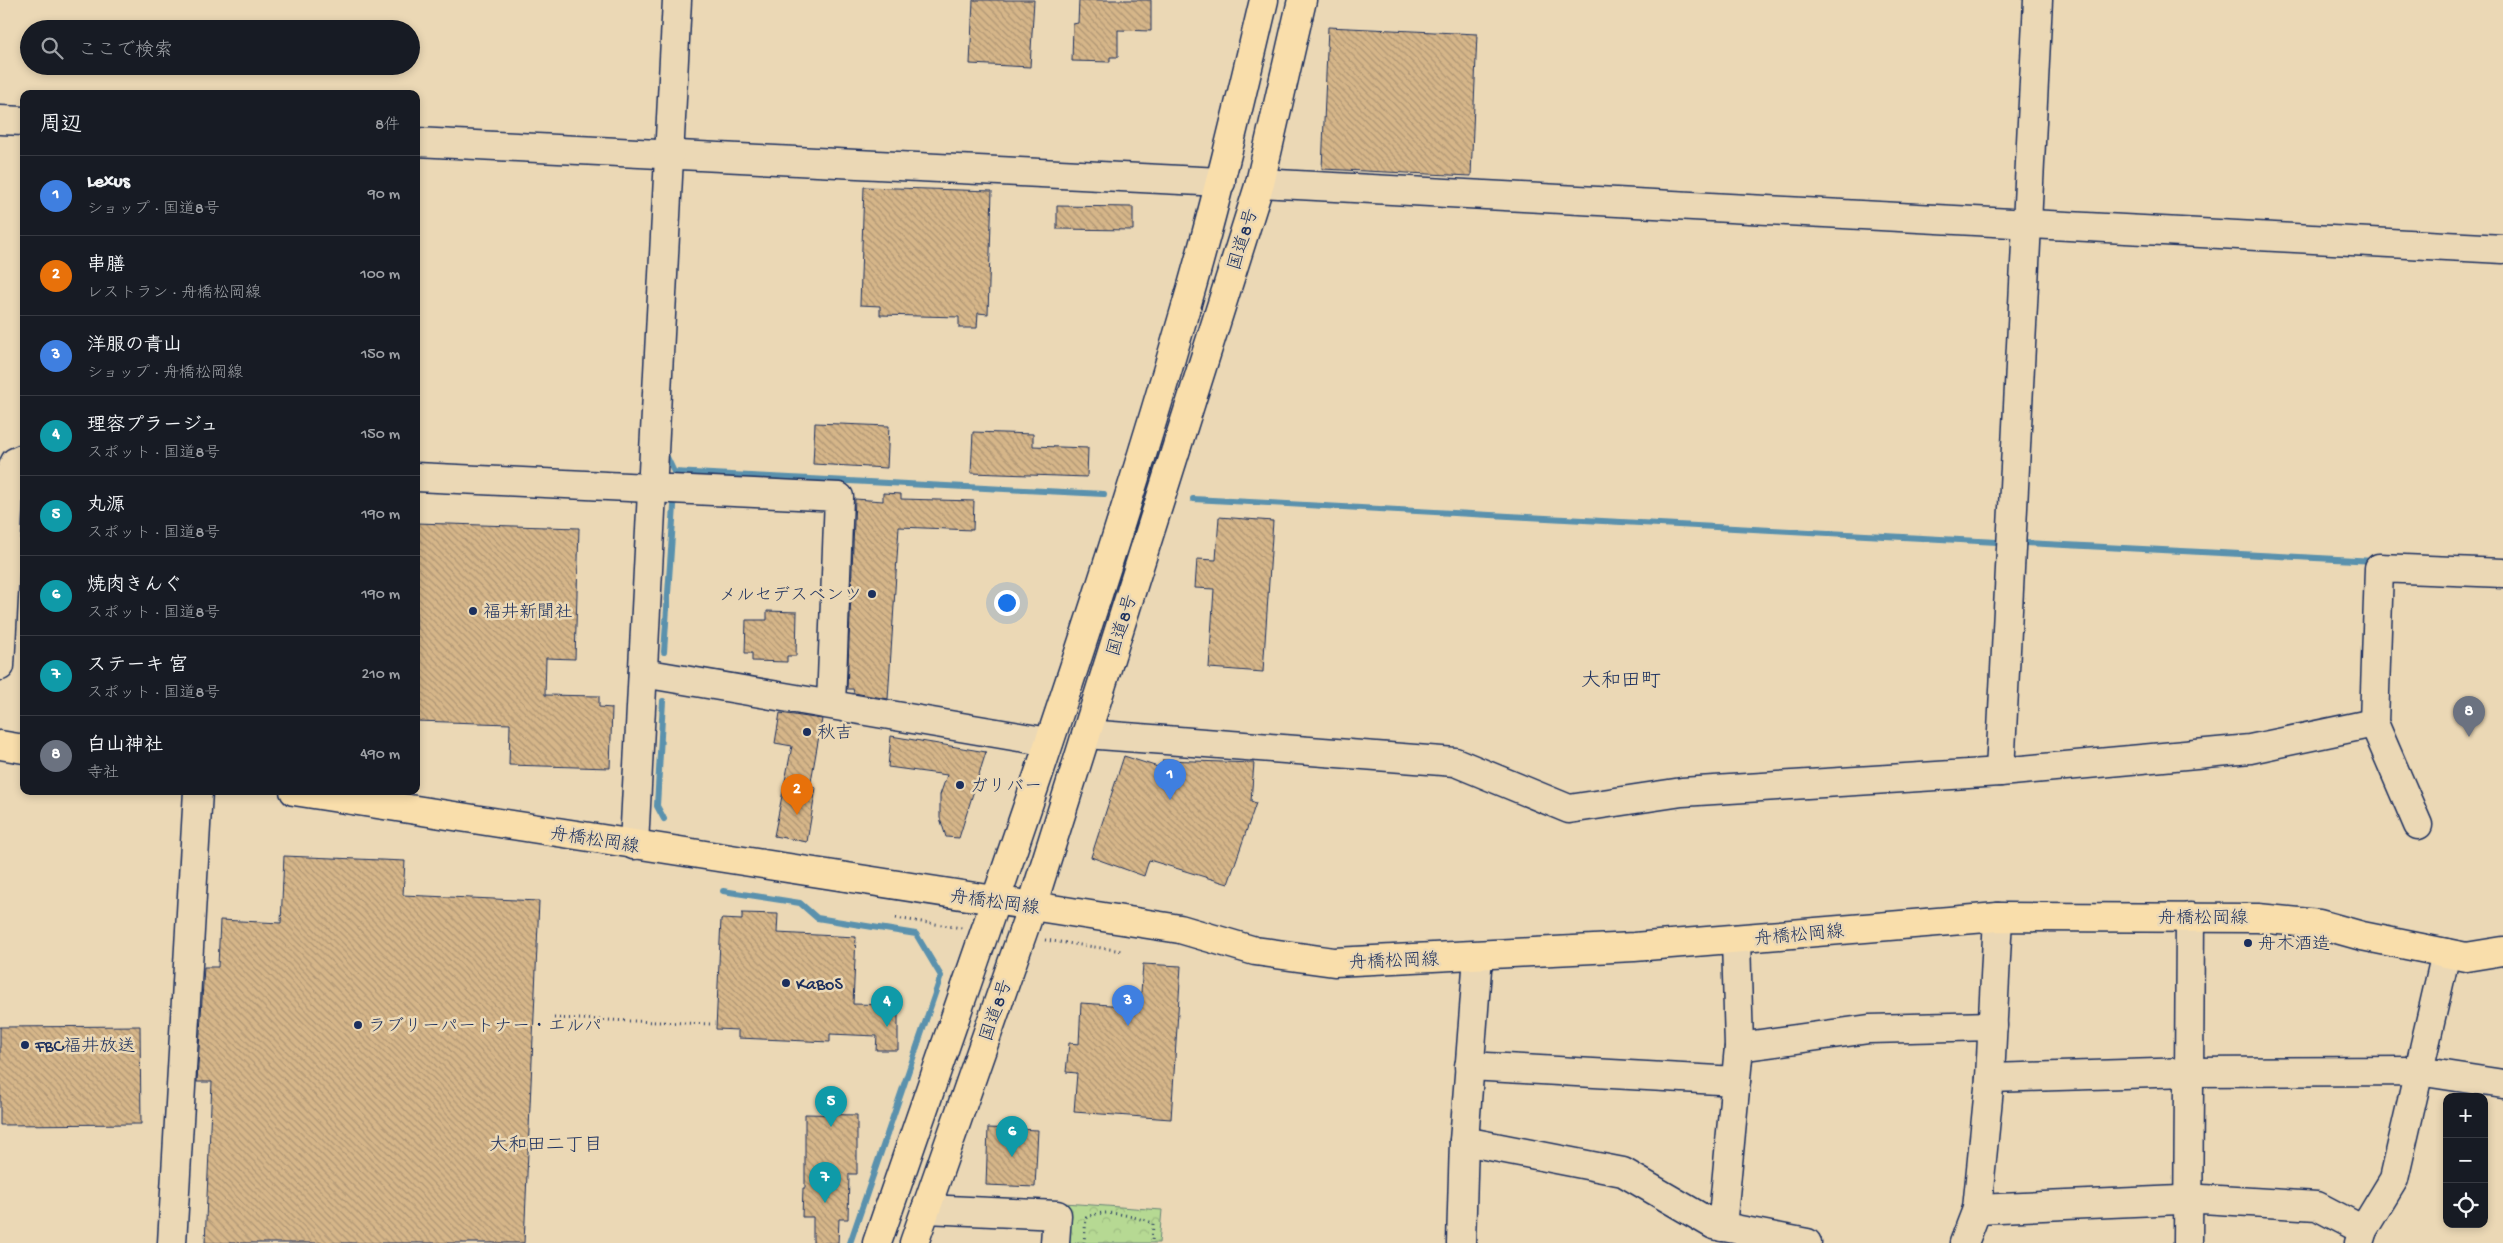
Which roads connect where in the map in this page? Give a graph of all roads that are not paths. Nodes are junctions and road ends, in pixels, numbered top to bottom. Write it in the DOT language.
graph roads {
  1 [pos="676,0"];
  2 [pos="1264,0"];
  3 [pos="1302,0"];
  4 [pos="2038,0"];
  5 [pos="0,120"];
  6 [pos="20,121"];
  7 [pos="420,142"];
  8 [pos="668,155"];
  9 [pos="1221,182"];
  10 [pos="1260,183"];
  11 [pos="2025,224"];
  12 [pos="2503,249"];
  13 [pos="20,460"];
  14 [pos="420,477"];
  15 [pos="651,488"];
  16 [pos="2503,573"];
  17 [pos="0,666"];
  18 [pos="643,673"];
  19 [pos="831,704"];
  20 [pos="2374,723"];
  21 [pos="1086,734"];
  22 [pos="1048,742"];
  23 [pos="0,745"];
  24 [pos="20,748"];
  25 [pos="2000,772"];
  26 [pos="198,795"];
  27 [pos="319,795"];
  28 [pos="2418,825"];
  29 [pos="634,845"];
  30 [pos="994,902"];
  31 [pos="1032,906"];
  32 [pos="1998,916"];
  33 [pos="2190,917"];
  34 [pos="1736,939"];
  35 [pos="2502,952"];
  36 [pos="2446,953"];
  37 [pos="1478,956"];
  38 [pos="1993,1026"];
  39 [pos="1739,1047"];
  40 [pos="1469,1066"];
  41 [pos="2418,1071"];
  42 [pos="2188,1072"];
  43 [pos="1990,1078"];
  44 [pos="1736,1081"];
  45 [pos="2503,1084"];
  46 [pos="1464,1141"];
  47 [pos="2187,1200"];
  48 [pos="926,1209"];
  49 [pos="1977,1209"];
  50 [pos="1722,1226"];
  51 [pos="2361,1237"];
  52 [pos="172,1243"];
  53 [pos="877,1243"];
  54 [pos="914,1243"];
  55 [pos="1055,1243"];
  56 [pos="1461,1243"];
  57 [pos="1807,1243"];
  58 [pos="1964,1243"];
  59 [pos="2188,1243"];
  1 -- 8 [label="street"];
  2 -- 9 [label="main road, 国道8号"];
  3 -- 10 [label="main road, 国道8号"];
  4 -- 11 [label="street"];
  5 -- 6 [label="street"];
  7 -- 8 [label="street"];
  8 -- 9 [label="street"];
  8 -- 15 [label="street"];
  9 -- 22 [label="main road, 国道8号"];
  10 -- 11 [label="street"];
  10 -- 21 [label="main road, 国道8号"];
  11 -- 12 [label="street"];
  11 -- 25 [label="street"];
  13 -- 17 [label="street"];
  14 -- 15 [label="street"];
  15 -- 18 [label="street"];
  15 -- 19 [label="street"];
  16 -- 20 [label="street"];
  18 -- 19 [label="street"];
  18 -- 29 [label="street"];
  19 -- 22 [label="street"];
  20 -- 25 [label="street"];
  20 -- 28 [label="street"];
  21 -- 25 [label="street"];
  21 -- 31 [label="main road, 国道8号"];
  22 -- 30 [label="main road, 国道8号"];
  23 -- 24 [label="main road"];
  26 -- 52 [label="street"];
  27 -- 29 [label="main road, 舟橋松岡線"];
  29 -- 30 [label="main road, 舟橋松岡線"];
  30 -- 31 [label="main road, 舟橋松岡線"];
  30 -- 53 [label="main road, 国道8号"];
  31 -- 37 [label="main road, 舟橋松岡線"];
  31 -- 48 [label="main road, 国道8号"];
  32 -- 33 [label="main road, 舟橋松岡線"];
  32 -- 34 [label="main road, 舟橋松岡線"];
  32 -- 38 [label="street"];
  33 -- 36 [label="main road, 舟橋松岡線"];
  33 -- 42 [label="street"];
  34 -- 37 [label="main road, 舟橋松岡線"];
  34 -- 39 [label="street"];
  35 -- 36 [label="main road, 舟橋松岡線"];
  36 -- 41 [label="street"];
  37 -- 40 [label="street"];
  38 -- 39 [label="street"];
  38 -- 43 [label="street"];
  39 -- 44 [label="street"];
  40 -- 44 [label="street"];
  40 -- 46 [label="street"];
  41 -- 42 [label="street"];
  41 -- 45 [label="street"];
  41 -- 51 [label="street"];
  42 -- 43 [label="street"];
  42 -- 47 [label="street"];
  43 -- 49 [label="street"];
  44 -- 50 [label="street"];
  46 -- 50 [label="street"];
  46 -- 56 [label="street"];
  47 -- 49 [label="street"];
  47 -- 51 [label="street"];
  47 -- 59 [label="street"];
  48 -- 54 [label="main road, 国道8号"];
  48 -- 55 [label="street"];
  49 -- 58 [label="street"];
  50 -- 57 [label="street"];
}
